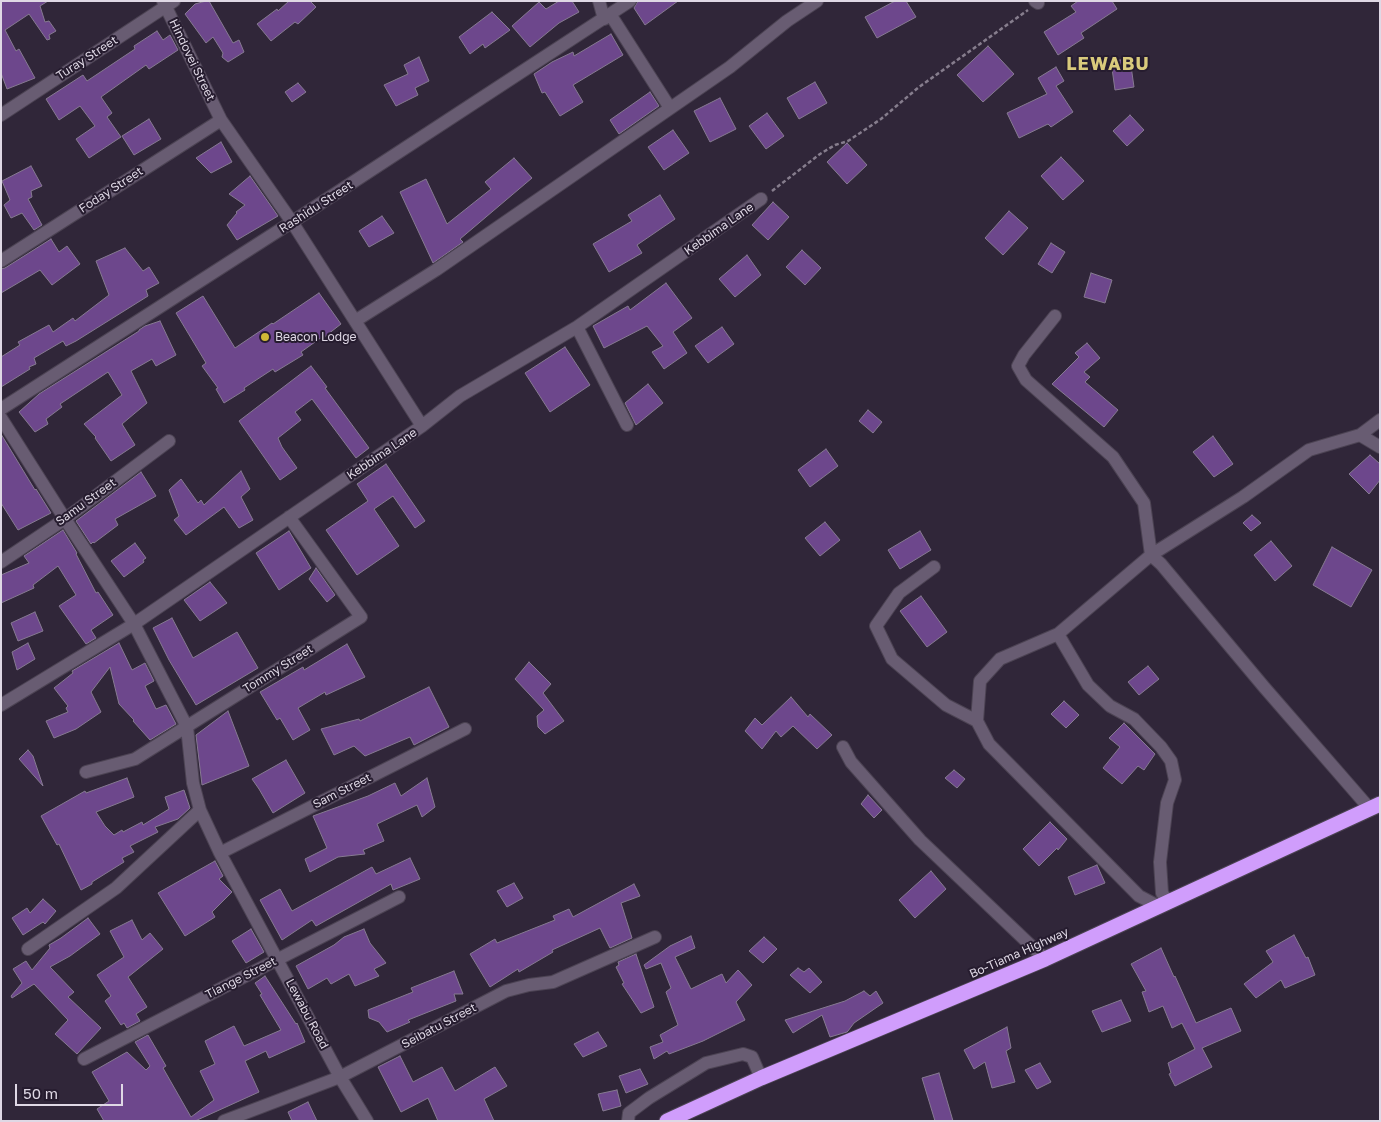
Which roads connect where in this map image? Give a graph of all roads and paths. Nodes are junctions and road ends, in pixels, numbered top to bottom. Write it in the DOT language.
graph roads {
  1 [pos="598,1"];
  2 [pos="630,1"];
  3 [pos="817,1"];
  4 [pos="1037,2"];
  5 [pos="168,3"];
  6 [pos="607,16"];
  7 [pos="670,108"];
  8 [pos="1,115"];
  9 [pos="220,120"];
  10 [pos="761,199"];
  11 [pos="292,222"];
  12 [pos="1,261"];
  13 [pos="1055,316"];
  14 [pos="355,321"];
  15 [pos="577,327"];
  16 [pos="1,409"];
  17 [pos="1,418"];
  18 [pos="1380,420"];
  19 [pos="422,426"];
  20 [pos="627,426"];
  21 [pos="1360,435"];
  22 [pos="169,441"];
  23 [pos="1380,447"];
  24 [pos="289,517"];
  25 [pos="64,519"];
  26 [pos="1151,555"];
  27 [pos="1,562"];
  28 [pos="934,567"];
  29 [pos="134,624"];
  30 [pos="1058,634"];
  31 [pos="1,705"];
  32 [pos="977,721"];
  33 [pos="187,727"];
  34 [pos="465,729"];
  35 [pos="844,747"];
  36 [pos="86,772"];
  37 [pos="1375,807"];
  38 [pos="200,810"];
  39 [pos="220,853"];
  40 [pos="399,897"];
  41 [pos="1163,904"];
  42 [pos="655,937"];
  43 [pos="28,949"];
  44 [pos="1045,958"];
  45 [pos="278,959"];
  46 [pos="84,1059"];
  47 [pos="340,1078"];
  48 [pos="761,1078"];
  49 [pos="224,1121"];
  50 [pos="367,1121"];
  51 [pos="628,1121"];
  52 [pos="667,1121"];
  1 -- 6 [label="street"];
  2 -- 6 [label="street, Rashidu Street"];
  3 -- 7 [label="street"];
  4 -- 10 [label="path"];
  5 -- 8 [label="street, Turay Street"];
  5 -- 9 [label="street, Hindovei Street"];
  6 -- 7 [label="street"];
  6 -- 11 [label="street, Rashidu Street"];
  7 -- 14 [label="street"];
  9 -- 11 [label="street, Hindovei Street"];
  9 -- 12 [label="street, Foday Street"];
  10 -- 15 [label="street, Kebbima Lane"];
  11 -- 14 [label="street, Hindovei Street"];
  11 -- 16 [label="street, Rashidu Street"];
  13 -- 26 [label="street"];
  14 -- 19 [label="street, Hindovei Street"];
  15 -- 19 [label="street, Kebbima Lane"];
  15 -- 20 [label="street"];
  17 -- 25 [label="street"];
  18 -- 21 [label="street"];
  19 -- 24 [label="street, Kebbima Lane"];
  21 -- 23 [label="street"];
  21 -- 26 [label="street"];
  22 -- 25 [label="street, Samu Street"];
  24 -- 29 [label="street, Kebbima Lane"];
  24 -- 33 [label="street, Tommy Street"];
  25 -- 27 [label="street, Samu Street"];
  25 -- 29 [label="street"];
  26 -- 30 [label="street"];
  26 -- 37 [label="street"];
  28 -- 32 [label="street"];
  29 -- 31 [label="street, Kebbima Lane"];
  29 -- 33 [label="street"];
  30 -- 32 [label="street"];
  30 -- 41 [label="street"];
  32 -- 41 [label="street"];
  33 -- 36 [label="street, Tommy Street"];
  33 -- 38 [label="street, Lewabu Road"];
  34 -- 39 [label="street, Sam Street"];
  35 -- 44 [label="street"];
  37 -- 41 [label="highway, Bo-Tiama Highway"];
  38 -- 39 [label="street, Lewabu Road"];
  38 -- 43 [label="street"];
  39 -- 45 [label="street, Lewabu Road"];
  40 -- 45 [label="street, Tiange Street"];
  41 -- 44 [label="highway, Bo-Tiama Highway"];
  42 -- 47 [label="street, Seibatu Street"];
  44 -- 48 [label="highway, Bo-Tiama Highway"];
  45 -- 46 [label="street, Tiange Street"];
  45 -- 47 [label="street, Lewabu Road"];
  47 -- 49 [label="street, Seibatu Street"];
  47 -- 50 [label="street, Lewabu Road"];
  48 -- 51 [label="street"];
  48 -- 52 [label="highway, Bo-Tiama Highway"];
}
